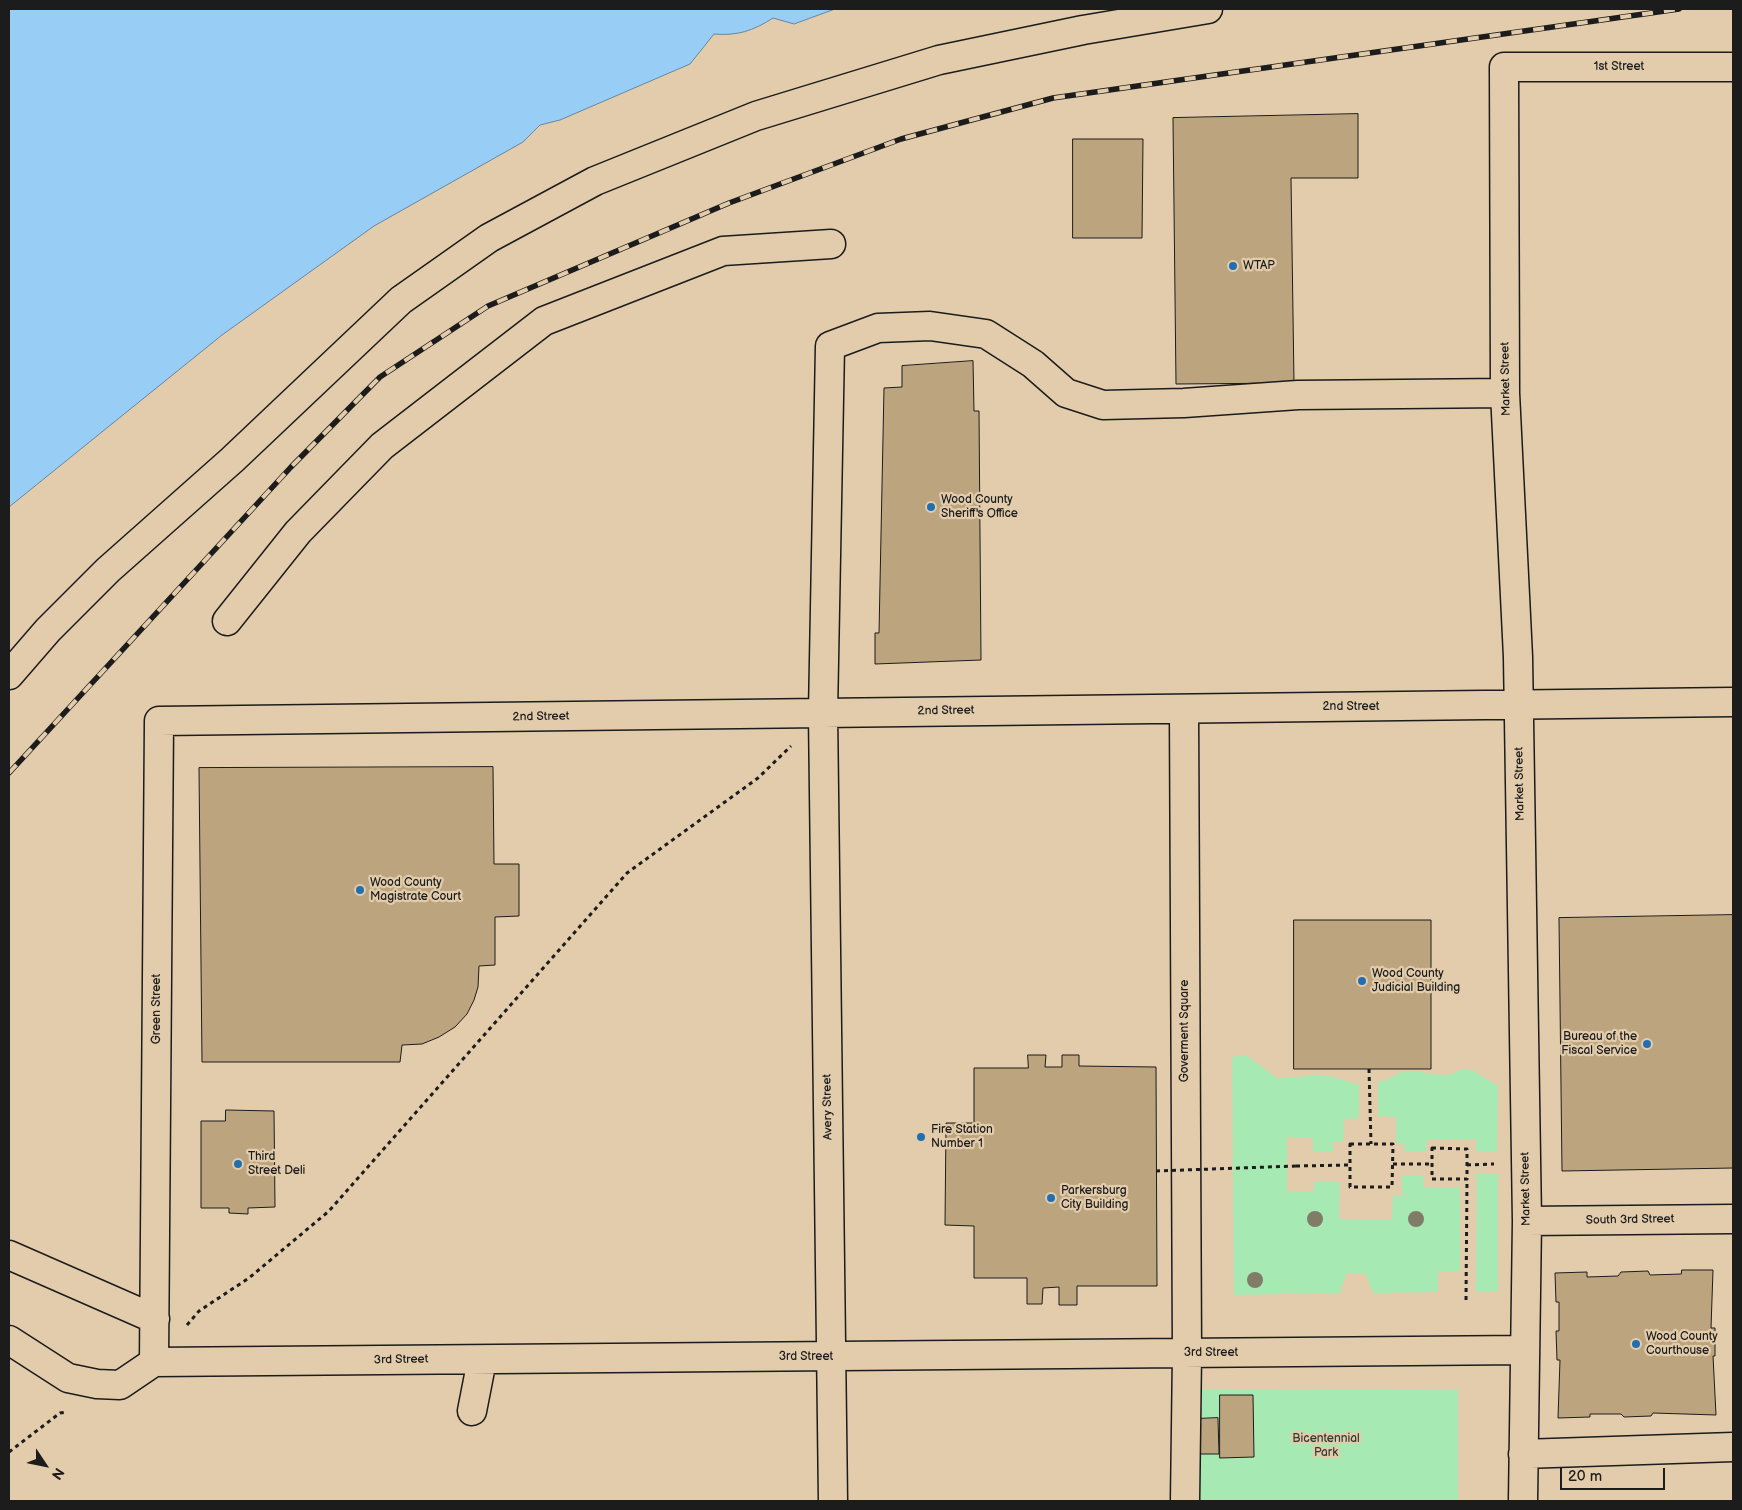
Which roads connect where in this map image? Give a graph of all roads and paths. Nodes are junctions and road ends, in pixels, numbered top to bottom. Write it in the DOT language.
graph roads {
  1 [pos="1208,9"];
  2 [pos="1504,67"];
  3 [pos="1733,67"];
  4 [pos="831,244"];
  5 [pos="1505,393"];
  6 [pos="227,621"];
  7 [pos="9,675"];
  8 [pos="1733,702"];
  9 [pos="1519,705"];
  10 [pos="1184,709"];
  11 [pos="823,714"];
  12 [pos="159,721"];
  13 [pos="1369,1069"];
  14 [pos="1371,1144"];
  15 [pos="1393,1164"];
  16 [pos="1432,1164"];
  17 [pos="1495,1164"];
  18 [pos="1350,1165"];
  19 [pos="1467,1165"];
  20 [pos="1156,1171"];
  21 [pos="1467,1179"];
  22 [pos="1733,1219"];
  23 [pos="1527,1221"];
  24 [pos="9,1255"];
  25 [pos="1466,1300"];
  26 [pos="155,1307"];
  27 [pos="186,1326"];
  28 [pos="9,1340"];
  29 [pos="1524,1350"];
  30 [pos="1187,1354"];
  31 [pos="832,1357"];
  32 [pos="482,1360"];
  33 [pos="154,1362"];
  34 [pos="472,1411"];
  35 [pos="1733,1447"];
  36 [pos="1523,1454"];
  37 [pos="834,1501"];
  38 [pos="1185,1501"];
  39 [pos="1523,1501"];
  1 -- 7 [label="street"];
  2 -- 3 [label="street, 1st Street"];
  2 -- 5 [label="street, Market Street"];
  4 -- 6 [label="street"];
  5 -- 9 [label="street, Market Street"];
  5 -- 11 [label="street, Avery Street"];
  8 -- 9 [label="street, 2nd Street"];
  9 -- 10 [label="street, 2nd Street"];
  9 -- 23 [label="street, Market Street"];
  10 -- 11 [label="street, 2nd Street"];
  10 -- 30 [label="street, Goverment Square"];
  11 -- 12 [label="street, 2nd Street"];
  11 -- 27 [label="path"];
  11 -- 31 [label="street, Avery Street"];
  12 -- 26 [label="street, Green Street"];
  13 -- 14 [label="path"];
  14 -- 15 [label="path"];
  14 -- 18 [label="path"];
  15 -- 16 [label="path"];
  15 -- 18 [label="path"];
  16 -- 19 [label="path"];
  16 -- 21 [label="path"];
  17 -- 19 [label="path"];
  18 -- 20 [label="path, bridge"];
  19 -- 21 [label="path"];
  21 -- 25 [label="path"];
  22 -- 23 [label="street, South 3rd Street"];
  23 -- 29 [label="street, Market Street"];
  24 -- 26 [label="street"];
  26 -- 33 [label="street"];
  28 -- 33 [label="street"];
  29 -- 30 [label="street, 3rd Street"];
  29 -- 36 [label="street, Market Street"];
  30 -- 31 [label="street, 3rd Street"];
  30 -- 38 [label="street, Goverment Square"];
  31 -- 32 [label="street, 3rd Street"];
  31 -- 37 [label="street, Avery Street"];
  32 -- 33 [label="street, 3rd Street"];
  32 -- 34 [label="street"];
  35 -- 36 [label="street"];
  36 -- 39 [label="street, Market Street"];
}
